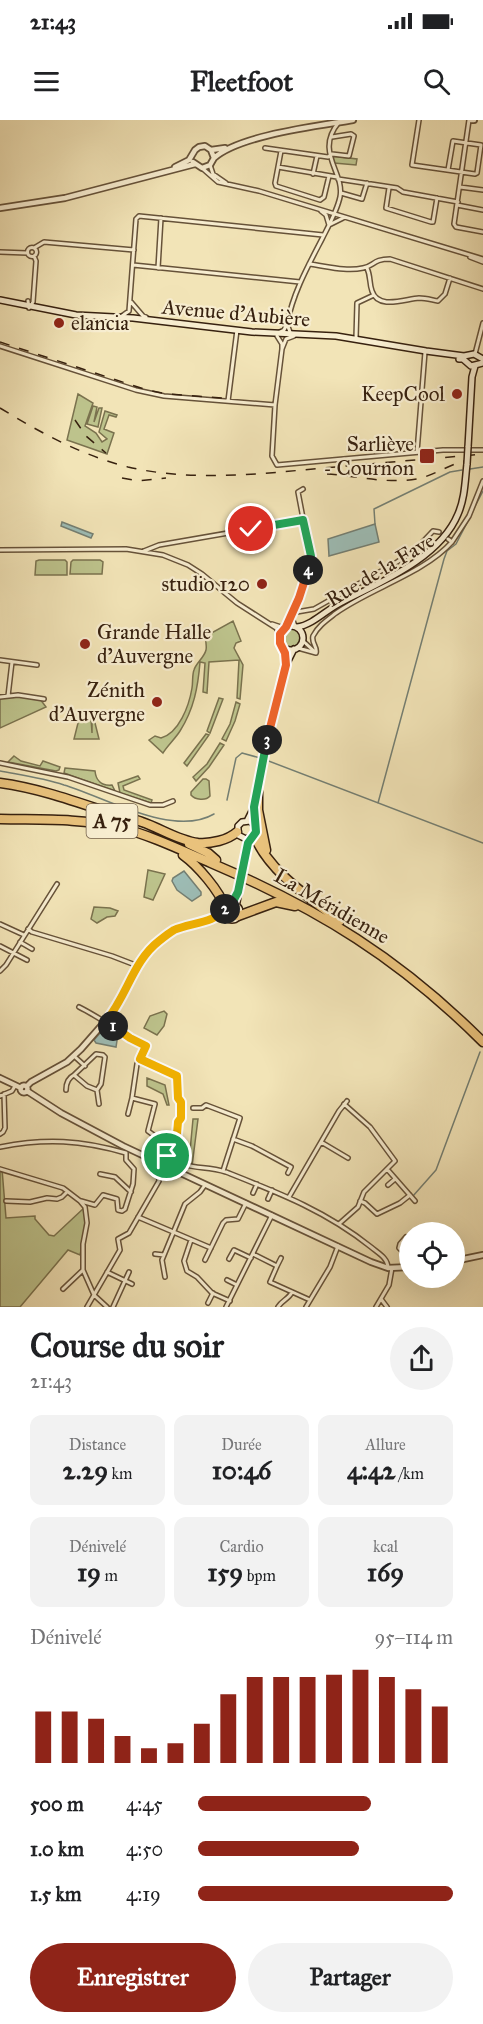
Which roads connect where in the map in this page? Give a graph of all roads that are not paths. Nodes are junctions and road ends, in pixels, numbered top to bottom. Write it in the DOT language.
graph roads {
  1 [pos="353,120"];
  2 [pos="419,120"];
  3 [pos="471,121"];
  4 [pos="339,122"];
  5 [pos="331,137"];
  6 [pos="466,142"];
  7 [pos="233,147"];
  8 [pos="265,148"];
  9 [pos="211,150"];
  10 [pos="281,150"];
  11 [pos="192,156"];
  12 [pos="316,156"];
  13 [pos="330,156"];
  14 [pos="214,158"];
  15 [pos="195,164"];
  16 [pos="210,165"];
  17 [pos="278,167"];
  18 [pos="202,168"];
  19 [pos="169,170"];
  20 [pos="448,170"];
  21 [pos="462,172"];
  22 [pos="314,174"];
  23 [pos="329,176"];
  24 [pos="338,178"];
  25 [pos="367,183"];
  26 [pos="228,184"];
  27 [pos="460,187"];
  28 [pos="389,188"];
  29 [pos="483,190"];
  30 [pos="340,193"];
  31 [pos="437,198"];
  32 [pos="362,199"];
  33 [pos="367,201"];
  34 [pos="458,204"];
  35 [pos="0,208"];
  36 [pos="320,210"];
  37 [pos="483,210"];
  38 [pos="334,214"];
  39 [pos="344,217"];
  40 [pos="161,218"];
  41 [pos="329,225"];
  42 [pos="483,232"];
  43 [pos="309,233"];
  44 [pos="323,235"];
  45 [pos="321,241"];
  46 [pos="34,248"];
  47 [pos="134,250"];
  48 [pos="0,252"];
  49 [pos="27,253"];
  50 [pos="34,256"];
  51 [pos="483,260"];
  52 [pos="309,264"];
  53 [pos="133,265"];
  54 [pos="158,268"];
  55 [pos="367,268"];
  56 [pos="450,279"];
  57 [pos="285,281"];
  58 [pos="300,282"];
  59 [pos="297,289"];
  60 [pos="483,289"];
  61 [pos="374,295"];
  62 [pos="1,301"];
  63 [pos="131,302"];
  64 [pos="30,305"];
  65 [pos="137,311"];
  66 [pos="131,317"];
  67 [pos="164,321"];
  68 [pos="483,322"];
  69 [pos="237,331"];
  70 [pos="286,335"];
  71 [pos="355,340"];
  72 [pos="0,346"];
  73 [pos="282,349"];
  74 [pos="425,352"];
  75 [pos="475,361"];
  76 [pos="228,401"];
  77 [pos="275,405"];
  78 [pos="483,450"];
  79 [pos="417,452"];
  80 [pos="483,481"];
  81 [pos="303,489"];
  82 [pos="303,520"];
  83 [pos="439,532"];
  84 [pos="448,539"];
  85 [pos="452,542"];
  86 [pos="153,547"];
  87 [pos="0,550"];
  88 [pos="144,551"];
  89 [pos="152,552"];
  90 [pos="354,596"];
  91 [pos="291,613"];
  92 [pos="265,621"];
  93 [pos="285,627"];
  94 [pos="297,627"];
  95 [pos="279,635"];
  96 [pos="303,639"];
  97 [pos="282,646"];
  98 [pos="296,649"];
  99 [pos="316,653"];
  100 [pos="0,660"];
  101 [pos="12,662"];
  102 [pos="36,665"];
  103 [pos="286,665"];
  104 [pos="8,696"];
  105 [pos="0,697"];
  106 [pos="44,699"];
  107 [pos="0,763"];
  108 [pos="0,783"];
  109 [pos="258,792"];
  110 [pos="173,801"];
  111 [pos="254,807"];
  112 [pos="0,814"];
  113 [pos="125,817"];
  114 [pos="0,819"];
  115 [pos="247,821"];
  116 [pos="254,825"];
  117 [pos="240,835"];
  118 [pos="253,836"];
  119 [pos="159,841"];
  120 [pos="216,860"];
  121 [pos="244,861"];
  122 [pos="279,871"];
  123 [pos="57,884"];
  124 [pos="230,911"];
  125 [pos="340,921"];
  126 [pos="0,924"];
  127 [pos="28,929"];
  128 [pos="24,935"];
  129 [pos="360,940"];
  130 [pos="20,942"];
  131 [pos="0,946"];
  132 [pos="32,949"];
  133 [pos="14,952"];
  134 [pos="27,960"];
  135 [pos="138,966"];
  136 [pos="0,971"];
  137 [pos="80,1007"];
  138 [pos="106,1021"];
  139 [pos="483,1034"];
  140 [pos="483,1042"];
  141 [pos="74,1056"];
  142 [pos="140,1059"];
  143 [pos="85,1066"];
  144 [pos="74,1075"];
  145 [pos="0,1078"];
  146 [pos="22,1088"];
  147 [pos="66,1090"];
  148 [pos="97,1090"];
  149 [pos="2,1095"];
  150 [pos="132,1098"];
  151 [pos="99,1104"];
  152 [pos="193,1108"];
  153 [pos="128,1114"];
  154 [pos="0,1134"];
  155 [pos="233,1139"];
  156 [pos="321,1142"];
  157 [pos="0,1147"];
  158 [pos="170,1147"];
  159 [pos="127,1151"];
  160 [pos="167,1156"];
  161 [pos="348,1158"];
  162 [pos="156,1162"];
  163 [pos="0,1169"];
  164 [pos="387,1169"];
  165 [pos="223,1171"];
  166 [pos="288,1173"];
  167 [pos="100,1174"];
  168 [pos="394,1179"];
  169 [pos="257,1184"];
  170 [pos="205,1185"];
  171 [pos="388,1185"];
  172 [pos="272,1190"];
  173 [pos="68,1191"];
  174 [pos="131,1192"];
  175 [pos="253,1193"];
  176 [pos="410,1195"];
  177 [pos="289,1197"];
  178 [pos="268,1200"];
  179 [pos="6,1201"];
  180 [pos="80,1201"];
  181 [pos="360,1201"];
  182 [pos="415,1201"];
  183 [pos="246,1203"];
  184 [pos="272,1215"];
  185 [pos="138,1217"];
  186 [pos="340,1223"];
  187 [pos="174,1232"];
  188 [pos="191,1240"];
  189 [pos="338,1246"];
  190 [pos="211,1248"];
  191 [pos="155,1254"];
  192 [pos="164,1255"];
  193 [pos="483,1255"];
  194 [pos="252,1256"];
  195 [pos="229,1258"];
  196 [pos="281,1258"];
  197 [pos="465,1259"];
  198 [pos="205,1260"];
  199 [pos="277,1266"];
  200 [pos="390,1268"];
  201 [pos="399,1268"];
  202 [pos="83,1270"];
  203 [pos="106,1272"];
  204 [pos="129,1272"];
  205 [pos="165,1278"];
  206 [pos="126,1280"];
  207 [pos="227,1280"];
  208 [pos="132,1284"];
  209 [pos="237,1285"];
  210 [pos="63,1289"];
  211 [pos="292,1292"];
  212 [pos="213,1293"];
  213 [pos="94,1294"];
  214 [pos="381,1299"];
  215 [pos="310,1300"];
  216 [pos="230,1301"];
  217 [pos="208,1303"];
  218 [pos="87,1307"];
  219 [pos="107,1307"];
  220 [pos="113,1307"];
  221 [pos="226,1307"];
  222 [pos="278,1307"];
  223 [pos="306,1307"];
  224 [pos="376,1307"];
  225 [pos="387,1307"];
  1 -- 4 [label="street"];
  2 -- 20 [label="street"];
  3 -- 6 [label="street"];
  4 -- 5 [label="street"];
  4 -- 7 [label="street"];
  5 -- 13 [label="street"];
  5 -- 13 [label="street"];
  6 -- 20 [label="street"];
  6 -- 21 [label="street"];
  6 -- 21 [label="street"];
  7 -- 9 [label="street"];
  7 -- 14 [label="street"];
  8 -- 10 [label="street"];
  9 -- 11 [label="street"];
  9 -- 14 [label="street"];
  10 -- 12 [label="street"];
  10 -- 17 [label="street"];
  11 -- 15 [label="street"];
  11 -- 19 [label="street"];
  12 -- 13 [label="street"];
  12 -- 22 [label="street"];
  13 -- 24 [label="street"];
  14 -- 16 [label="street"];
  15 -- 18 [label="street"];
  15 -- 19 [label="street"];
  16 -- 18 [label="street"];
  16 -- 26 [label="street"];
  17 -- 22 [label="street"];
  17 -- 23 [label="street"];
  18 -- 26 [label="street"];
  19 -- 35 [label="street"];
  20 -- 21 [label="street"];
  21 -- 27 [label="street"];
  22 -- 23 [label="street"];
  23 -- 24 [label="street"];
  24 -- 25 [label="street"];
  24 -- 30 [label="street"];
  25 -- 28 [label="street"];
  25 -- 32 [label="street"];
  26 -- 36 [label="street"];
  27 -- 29 [label="street"];
  27 -- 34 [label="street"];
  28 -- 31 [label="street"];
  28 -- 31 [label="street"];
  30 -- 32 [label="street"];
  30 -- 38 [label="street"];
  31 -- 34 [label="street"];
  32 -- 33 [label="street"];
  34 -- 37 [label="street"];
  34 -- 42 [label="street"];
  36 -- 38 [label="street"];
  36 -- 41 [label="street"];
  38 -- 39 [label="street"];
  38 -- 41 [label="street"];
  39 -- 41 [label="street"];
  39 -- 51 [label="street"];
  40 -- 43 [label="street"];
  40 -- 47 [label="street"];
  40 -- 54 [label="street"];
  41 -- 44 [label="street"];
  43 -- 44 [label="street"];
  43 -- 45 [label="street"];
  44 -- 45 [label="street"];
  45 -- 52 [label="street"];
  46 -- 47 [label="street"];
  46 -- 49 [label="street"];
  46 -- 50 [label="street"];
  47 -- 53 [label="street"];
  48 -- 49 [label="street"];
  49 -- 50 [label="street"];
  50 -- 64 [label="street"];
  52 -- 55 [label="street"];
  52 -- 58 [label="street"];
  53 -- 54 [label="street"];
  53 -- 63 [label="street"];
  54 -- 57 [label="street"];
  55 -- 56 [label="street"];
  55 -- 61 [label="street"];
  56 -- 60 [label="street"];
  56 -- 61 [label="street"];
  57 -- 58 [label="street"];
  57 -- 59 [label="street"];
  58 -- 59 [label="street"];
  59 -- 70 [label="street"];
  61 -- 71 [label="street"];
  62 -- 64 [label="main road, Avenue d'Aubière"];
  63 -- 65 [label="street"];
  63 -- 66 [label="street"];
  64 -- 66 [label="main road, Avenue d'Aubière"];
  64 -- 66 [label="main road, Avenue d'Aubière"];
  65 -- 66 [label="street"];
  65 -- 67 [label="street"];
  66 -- 67 [label="main road, Avenue d'Aubière"];
  66 -- 69 [label="main road, Avenue d'Aubière"];
  67 -- 69 [label="main road, Avenue d'Aubière"];
  68 -- 75 [label="street"];
  69 -- 70 [label="main road, Avenue d'Aubière"];
  69 -- 76 [label="street"];
  70 -- 71 [label="main road, Avenue d'Aubière"];
  70 -- 73 [label="street"];
  70 -- 73 [label="street"];
  71 -- 74 [label="main road, Avenue d'Aubière"];
  72 -- 76 [label="street"];
  73 -- 77 [label="street"];
  74 -- 75 [label="main road, Avenue d'Aubière"];
  74 -- 79 [label="street"];
  75 -- 90 [label="main road, bridge"];
  76 -- 77 [label="street"];
  77 -- 79 [label="street"];
  78 -- 79 [label="street"];
  80 -- 85 [label="street, Rue de la Fave"];
  81 -- 82 [label="street"];
  82 -- 86 [label="street"];
  82 -- 91 [label="street"];
  83 -- 91 [label="street"];
  84 -- 85 [label="street, Rue de la Fave"];
  85 -- 99 [label="street, Rue de la Fave"];
  86 -- 88 [label="street"];
  86 -- 89 [label="street"];
  87 -- 88 [label="street"];
  88 -- 89 [label="street"];
  89 -- 92 [label="street"];
  90 -- 94 [label="main road"];
  90 -- 96 [label="main road"];
  91 -- 93 [label="street"];
  91 -- 94 [label="street"];
  92 -- 93 [label="street"];
  92 -- 95 [label="street"];
  93 -- 94 [label="main road"];
  93 -- 95 [label="main road"];
  94 -- 96 [label="main road"];
  95 -- 97 [label="main road"];
  96 -- 98 [label="main road"];
  96 -- 99 [label="street"];
  97 -- 98 [label="main road"];
  97 -- 103 [label="main road"];
  98 -- 99 [label="street"];
  98 -- 103 [label="main road"];
  100 -- 101 [label="street"];
  101 -- 102 [label="street"];
  101 -- 104 [label="street"];
  103 -- 109 [label="main road"];
  104 -- 105 [label="street"];
  104 -- 106 [label="street"];
  107 -- 110 [label="street"];
  108 -- 113 [label="highway"];
  109 -- 111 [label="main road"];
  109 -- 122 [label="highway"];
  111 -- 115 [label="main road"];
  111 -- 116 [label="main road"];
  112 -- 120 [label="highway, La Méridienne / A 75"];
  113 -- 117 [label="highway"];
  113 -- 120 [label="highway"];
  114 -- 119 [label="highway, La Méridienne / A 75"];
  115 -- 116 [label="main road"];
  115 -- 117 [label="main road"];
  116 -- 118 [label="main road"];
  117 -- 118 [label="main road"];
  117 -- 121 [label="main road"];
  118 -- 121 [label="main road"];
  118 -- 122 [label="highway"];
  119 -- 124 [label="highway"];
  119 -- 129 [label="highway, La Méridienne / A 75"];
  120 -- 125 [label="highway, La Méridienne / A 75"];
  121 -- 124 [label="main road, bridge"];
  122 -- 125 [label="highway"];
  123 -- 127 [label="street"];
  124 -- 129 [label="highway"];
  124 -- 135 [label="street"];
  125 -- 139 [label="highway, La Méridienne / A 75"];
  126 -- 128 [label="street"];
  127 -- 128 [label="street"];
  127 -- 135 [label="street"];
  128 -- 130 [label="street"];
  129 -- 140 [label="highway, La Méridienne / A 75"];
  130 -- 132 [label="street"];
  130 -- 133 [label="street"];
  131 -- 133 [label="street"];
  133 -- 134 [label="street"];
  133 -- 136 [label="street"];
  135 -- 138 [label="street"];
  137 -- 138 [label="street"];
  138 -- 141 [label="street"];
  138 -- 142 [label="street"];
  141 -- 143 [label="street"];
  141 -- 146 [label="street"];
  142 -- 150 [label="street"];
  142 -- 158 [label="street"];
  143 -- 144 [label="street"];
  143 -- 148 [label="street"];
  144 -- 147 [label="street"];
  144 -- 148 [label="street"];
  145 -- 146 [label="street"];
  146 -- 149 [label="street"];
  146 -- 159 [label="street"];
  148 -- 151 [label="street"];
  149 -- 154 [label="street"];
  150 -- 153 [label="street"];
  150 -- 158 [label="street"];
  152 -- 155 [label="street"];
  155 -- 165 [label="street"];
  155 -- 166 [label="street"];
  156 -- 161 [label="street"];
  156 -- 164 [label="street"];
  156 -- 177 [label="street"];
  157 -- 159 [label="street"];
  158 -- 160 [label="street"];
  159 -- 162 [label="street"];
  159 -- 174 [label="street"];
  160 -- 162 [label="street"];
  160 -- 165 [label="street"];
  162 -- 170 [label="street"];
  162 -- 185 [label="street"];
  163 -- 173 [label="street"];
  164 -- 168 [label="street"];
  164 -- 181 [label="street"];
  165 -- 169 [label="street"];
  167 -- 174 [label="street"];
  168 -- 171 [label="street"];
  168 -- 176 [label="street"];
  169 -- 172 [label="street"];
  169 -- 175 [label="street"];
  170 -- 183 [label="street"];
  170 -- 187 [label="street"];
  172 -- 177 [label="street"];
  172 -- 178 [label="street"];
  173 -- 179 [label="street"];
  173 -- 180 [label="street"];
  174 -- 180 [label="street"];
  176 -- 181 [label="street"];
  176 -- 182 [label="street"];
  177 -- 186 [label="street"];
  180 -- 202 [label="street"];
  181 -- 186 [label="street"];
  183 -- 184 [label="street"];
  183 -- 190 [label="street"];
  184 -- 189 [label="street"];
  184 -- 194 [label="street"];
  185 -- 187 [label="street"];
  185 -- 203 [label="street"];
  186 -- 200 [label="street"];
  187 -- 188 [label="street"];
  187 -- 192 [label="street"];
  188 -- 190 [label="street"];
  188 -- 212 [label="street"];
  189 -- 200 [label="street"];
  189 -- 215 [label="street"];
  190 -- 198 [label="street"];
  191 -- 192 [label="street"];
  192 -- 205 [label="street"];
  193 -- 197 [label="street"];
  194 -- 195 [label="street"];
  194 -- 199 [label="street"];
  194 -- 209 [label="street"];
  196 -- 199 [label="street"];
  199 -- 211 [label="street"];
  200 -- 201 [label="street"];
  200 -- 214 [label="street"];
  202 -- 210 [label="street"];
  202 -- 213 [label="street"];
  203 -- 206 [label="street"];
  203 -- 213 [label="street"];
  204 -- 206 [label="street"];
  206 -- 208 [label="street"];
  206 -- 220 [label="street"];
  207 -- 209 [label="street"];
  209 -- 216 [label="street"];
  211 -- 215 [label="street"];
  211 -- 222 [label="street"];
  212 -- 216 [label="street"];
  212 -- 217 [label="street"];
  213 -- 218 [label="street"];
  213 -- 219 [label="street"];
  214 -- 224 [label="street"];
  214 -- 225 [label="street"];
  215 -- 223 [label="street"];
  216 -- 221 [label="street"];
}
